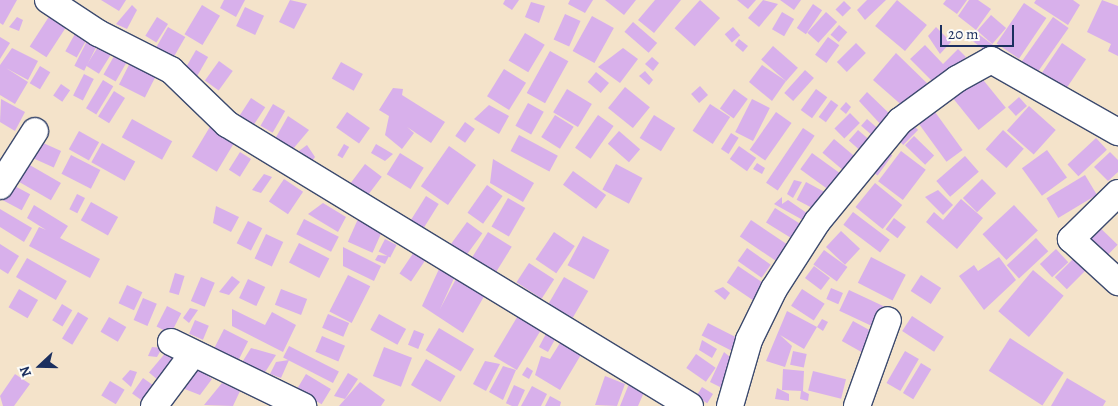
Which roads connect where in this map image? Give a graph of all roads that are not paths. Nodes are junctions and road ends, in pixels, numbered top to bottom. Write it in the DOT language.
graph roads {
  1 [pos="48,0"];
  2 [pos="35,131"];
  3 [pos="1118,132"];
  4 [pos="0,186"];
  5 [pos="1118,193"];
  6 [pos="1118,282"];
  7 [pos="888,320"];
  8 [pos="154,406"];
  9 [pos="303,406"];
  10 [pos="690,406"];
  11 [pos="730,406"];
  12 [pos="857,406"];
  1 -- 10 [label="street"];
  2 -- 4 [label="street"];
  3 -- 11 [label="street"];
  5 -- 6 [label="street"];
  7 -- 12 [label="street"];
  8 -- 9 [label="street"];
}
